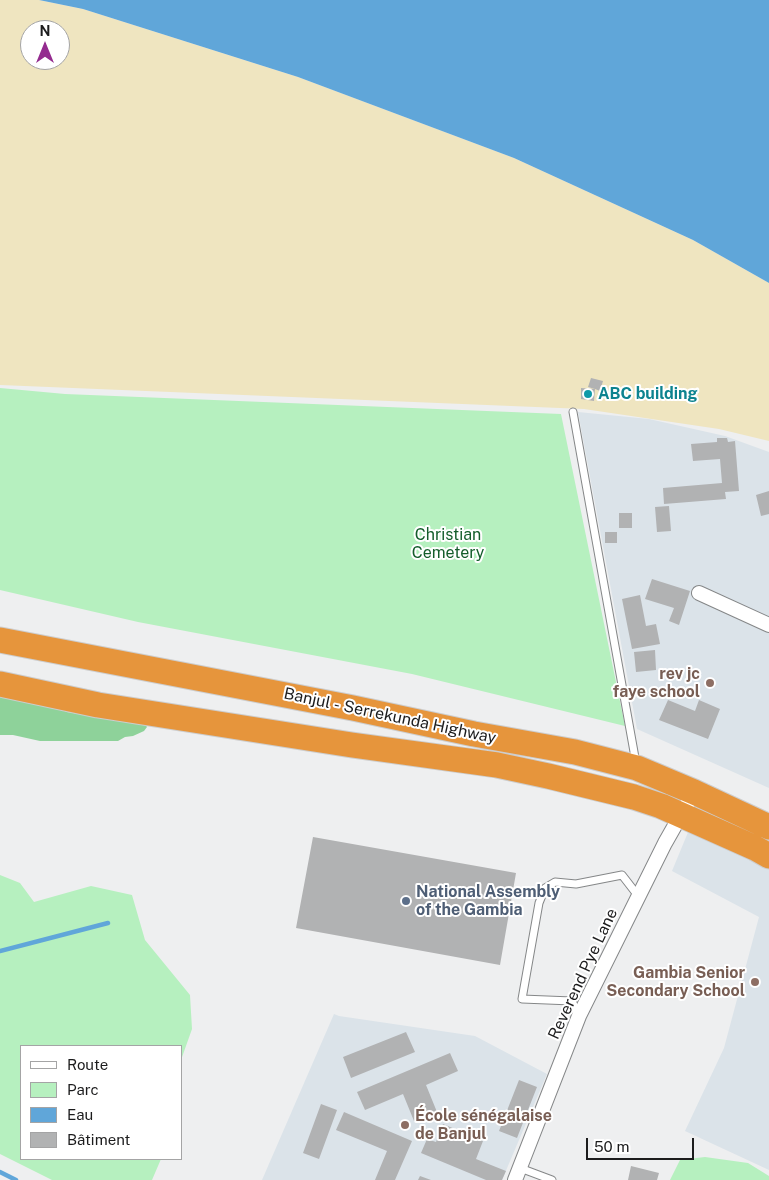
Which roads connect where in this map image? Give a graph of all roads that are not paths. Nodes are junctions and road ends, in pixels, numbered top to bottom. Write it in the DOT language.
graph roads {
  1 [pos="573,412"];
  2 [pos="699,593"];
  3 [pos="769,625"];
  4 [pos="0,640"];
  5 [pos="0,684"];
  6 [pos="353,708"];
  7 [pos="352,746"];
  8 [pos="637,768"];
  9 [pos="694,792"];
  10 [pos="682,814"];
  11 [pos="769,827"];
  12 [pos="769,856"];
  13 [pos="640,897"];
  14 [pos="579,1016"];
  15 [pos="517,1174"];
  16 [pos="552,1180"];
  1 -- 8 [label="lane"];
  2 -- 3 [label="street"];
  4 -- 6 [label="highway, Banjul - Serrekunda Highway"];
  5 -- 7 [label="highway, Banjul - Serrekunda Highway"];
  6 -- 7 [label="highway"];
  6 -- 8 [label="highway, Banjul - Serrekunda Highway"];
  7 -- 10 [label="highway, Banjul - Serrekunda Highway"];
  8 -- 9 [label="highway, Banjul - Serrekunda Highway"];
  9 -- 10 [label="street, Reverend Pye Lane"];
  9 -- 11 [label="highway, Banjul - Serrekunda Highway"];
  10 -- 12 [label="highway, Banjul - Serrekunda Highway"];
  10 -- 13 [label="street, Reverend Pye Lane"];
  13 -- 14 [label="street, Reverend Pye Lane"];
  13 -- 14 [label="lane"];
  14 -- 15 [label="street, Reverend Pye Lane"];
  15 -- 16 [label="lane"];
}
